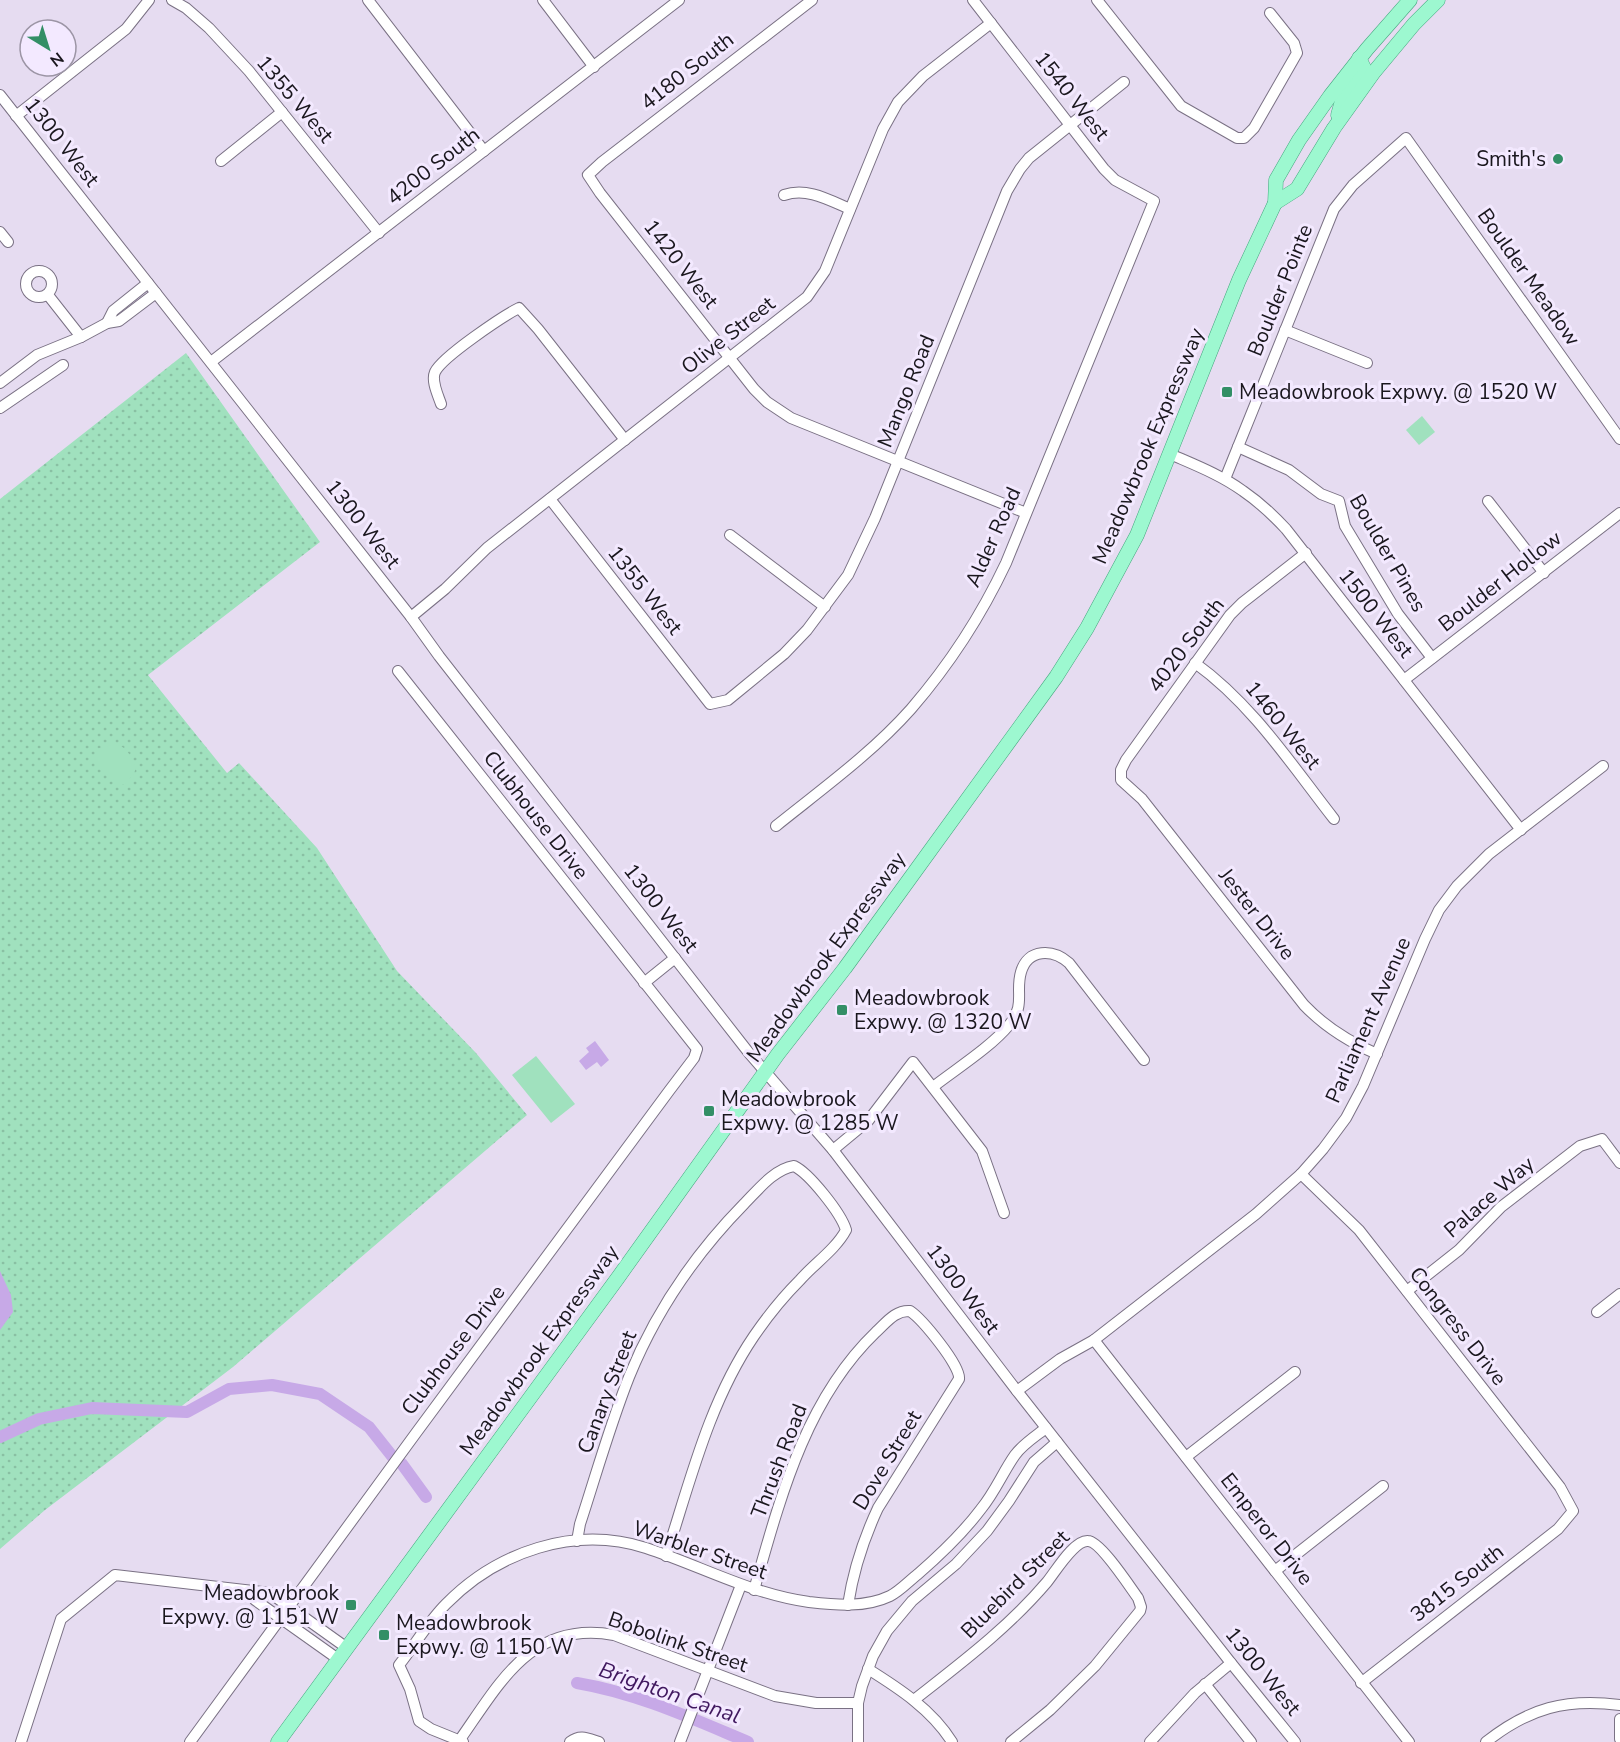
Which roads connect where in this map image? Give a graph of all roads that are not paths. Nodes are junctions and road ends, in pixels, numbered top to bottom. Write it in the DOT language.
graph roads {
  1 [pos="149,0"];
  2 [pos="172,0"];
  3 [pos="368,0"];
  4 [pos="543,0"];
  5 [pos="679,0"];
  6 [pos="812,0"];
  7 [pos="973,0"];
  8 [pos="1097,0"];
  9 [pos="1410,0"];
  10 [pos="1438,0"];
  11 [pos="1270,13"];
  12 [pos="991,23"];
  13 [pos="1359,58"];
  14 [pos="594,67"];
  15 [pos="1124,82"];
  16 [pos="0,95"];
  17 [pos="282,112"];
  18 [pos="16,116"];
  19 [pos="1070,125"];
  20 [pos="1334,128"];
  21 [pos="1406,138"];
  22 [pos="484,151"];
  23 [pos="221,160"];
  24 [pos="588,175"];
  25 [pos="784,195"];
  26 [pos="1154,201"];
  27 [pos="1275,203"];
  28 [pos="850,209"];
  29 [pos="0,232"];
  30 [pos="379,233"];
  31 [pos="8,242"];
  32 [pos="148,283"];
  33 [pos="156,293"];
  34 [pos="48,295"];
  35 [pos="107,323"];
  36 [pos="1285,330"];
  37 [pos="81,337"];
  38 [pos="730,358"];
  39 [pos="211,362"];
  40 [pos="1367,363"];
  41 [pos="63,365"];
  42 [pos="0,385"];
  43 [pos="11,401"];
  44 [pos="441,404"];
  45 [pos="0,408"];
  46 [pos="1620,439"];
  47 [pos="625,440"];
  48 [pos="1238,447"];
  49 [pos="1170,454"];
  50 [pos="899,461"];
  51 [pos="1225,479"];
  52 [pos="550,499"];
  53 [pos="1488,501"];
  54 [pos="1026,513"];
  55 [pos="1620,513"];
  56 [pos="730,535"];
  57 [pos="1306,554"];
  58 [pos="1544,573"];
  59 [pos="825,607"];
  60 [pos="411,617"];
  61 [pos="1432,658"];
  62 [pos="1195,663"];
  63 [pos="399,671"];
  64 [pos="1404,680"];
  65 [pos="710,704"];
  66 [pos="1603,766"];
  67 [pos="1121,780"];
  68 [pos="1334,819"];
  69 [pos="776,826"];
  70 [pos="1521,830"];
  71 [pos="675,958"];
  72 [pos="644,983"];
  73 [pos="1377,1054"];
  74 [pos="1144,1060"];
  75 [pos="767,1071"];
  76 [pos="933,1087"];
  77 [pos="833,1150"];
  78 [pos="1620,1163"];
  79 [pos="1301,1174"];
  80 [pos="1004,1213"];
  81 [pos="1407,1291"];
  82 [pos="1620,1294"];
  83 [pos="910,1311"];
  84 [pos="1597,1312"];
  85 [pos="1094,1340"];
  86 [pos="1295,1372"];
  87 [pos="1017,1391"];
  88 [pos="1046,1428"];
  89 [pos="1057,1442"];
  90 [pos="1186,1457"];
  91 [pos="1383,1486"];
  92 [pos="1573,1511"];
  93 [pos="577,1541"];
  94 [pos="666,1556"];
  95 [pos="1275,1571"];
  96 [pos="741,1585"];
  97 [pos="754,1590"];
  98 [pos="248,1591"];
  99 [pos="848,1605"];
  100 [pos="290,1606"];
  101 [pos="280,1620"];
  102 [pos="343,1654"];
  103 [pos="1231,1664"];
  104 [pos="868,1669"];
  105 [pos="708,1672"];
  106 [pos="1361,1683"];
  107 [pos="1205,1684"];
  108 [pos="914,1700"];
  109 [pos="858,1703"];
  110 [pos="1620,1705"];
  111 [pos="1620,1719"];
  112 [pos="1620,1739"];
  113 [pos="461,1741"];
  114 [pos="21,1742"];
  115 [pos="190,1742"];
  116 [pos="278,1742"];
  117 [pos="570,1742"];
  118 [pos="599,1742"];
  119 [pos="680,1742"];
  120 [pos="858,1742"];
  121 [pos="952,1742"];
  122 [pos="1011,1742"];
  123 [pos="1150,1742"];
  124 [pos="1251,1742"];
  125 [pos="1295,1742"];
  126 [pos="1409,1742"];
  127 [pos="1486,1742"];
  1 -- 18 [label="street"];
  2 -- 17 [label="street, 1355 West"];
  3 -- 22 [label="street"];
  4 -- 14 [label="street"];
  5 -- 14 [label="street, 4200 South"];
  6 -- 24 [label="street, 4180 South"];
  7 -- 12 [label="street, 1540 West"];
  8 -- 11 [label="street"];
  9 -- 13 [label="main road, Meadowbrook Expressway"];
  10 -- 20 [label="main road, Meadowbrook Expressway"];
  12 -- 19 [label="street, 1540 West"];
  12 -- 28 [label="street, Olive Street"];
  13 -- 20 [label="main road"];
  13 -- 27 [label="main road, Meadowbrook Expressway"];
  14 -- 22 [label="street, 4200 South"];
  15 -- 19 [label="street, Mango Road"];
  16 -- 18 [label="street, 1300 West"];
  17 -- 23 [label="street"];
  17 -- 30 [label="street, 1355 West"];
  18 -- 32 [label="street, 1300 West"];
  19 -- 26 [label="street, 1540 West"];
  19 -- 50 [label="street, Mango Road"];
  20 -- 27 [label="main road, Meadowbrook Expressway"];
  21 -- 36 [label="street, Boulder Pointe"];
  21 -- 46 [label="street, Boulder Meadow"];
  22 -- 30 [label="street, 4200 South"];
  24 -- 38 [label="street, 1420 West"];
  25 -- 28 [label="street"];
  26 -- 54 [label="street, Alder Road"];
  27 -- 49 [label="main road, Meadowbrook Expressway"];
  28 -- 38 [label="street, Olive Street"];
  29 -- 31 [label="street"];
  30 -- 39 [label="street, 4200 South"];
  32 -- 33 [label="street, 1300 West"];
  32 -- 35 [label="street"];
  33 -- 35 [label="street"];
  33 -- 39 [label="street, 1300 West"];
  34 -- 37 [label="street"];
  35 -- 37 [label="street"];
  36 -- 40 [label="street"];
  36 -- 48 [label="street, Boulder Pointe"];
  37 -- 42 [label="street"];
  38 -- 47 [label="street, Olive Street"];
  38 -- 50 [label="street, 1420 West"];
  39 -- 60 [label="street, 1300 West"];
  41 -- 43 [label="street"];
  42 -- 43 [label="street"];
  43 -- 45 [label="street"];
  44 -- 47 [label="street"];
  47 -- 52 [label="street, Olive Street"];
  48 -- 51 [label="street, Boulder Pointe"];
  48 -- 61 [label="street, Boulder Pines"];
  49 -- 51 [label="street, 1500 West"];
  49 -- 75 [label="main road, Meadowbrook Expressway"];
  50 -- 54 [label="street, 1420 West"];
  50 -- 59 [label="street, Mango Road"];
  51 -- 57 [label="street, 1500 West"];
  52 -- 60 [label="street, Olive Street"];
  52 -- 65 [label="street, 1355 West"];
  53 -- 58 [label="street"];
  54 -- 69 [label="street, Alder Road"];
  55 -- 58 [label="street, Boulder Hollow"];
  56 -- 59 [label="street"];
  57 -- 62 [label="street, 4020 South"];
  57 -- 64 [label="street, 1500 West"];
  58 -- 61 [label="street, Boulder Hollow"];
  59 -- 65 [label="street, Mango Road"];
  60 -- 71 [label="street, 1300 West"];
  61 -- 64 [label="street, Boulder Hollow"];
  62 -- 67 [label="street, 4020 South"];
  62 -- 68 [label="street, 1460 West"];
  63 -- 72 [label="street, Clubhouse Drive"];
  64 -- 70 [label="street, 1500 West"];
  66 -- 70 [label="street, Parliament Avenue"];
  67 -- 73 [label="street, Jester Drive"];
  70 -- 73 [label="street, Parliament Avenue"];
  71 -- 72 [label="street"];
  71 -- 75 [label="street, 1300 West"];
  72 -- 100 [label="street, Clubhouse Drive"];
  73 -- 79 [label="street, Parliament Avenue"];
  74 -- 76 [label="street"];
  75 -- 77 [label="street, 1300 West"];
  75 -- 102 [label="main road, Meadowbrook Expressway"];
  76 -- 77 [label="street"];
  76 -- 80 [label="street"];
  77 -- 87 [label="street, 1300 West"];
  78 -- 81 [label="street, Palace Way"];
  79 -- 81 [label="street, Congress Drive"];
  79 -- 85 [label="street, Parliament Avenue"];
  81 -- 92 [label="street, Congress Drive"];
  82 -- 84 [label="street"];
  83 -- 97 [label="street, Thrush Road"];
  83 -- 99 [label="street, Dove Street"];
  85 -- 87 [label="street, Parliament Avenue"];
  85 -- 90 [label="street, Emperor Drive"];
  86 -- 90 [label="street"];
  87 -- 88 [label="street, 1300 West"];
  88 -- 89 [label="street, 1300 West"];
  88 -- 99 [label="street, Warbler Street"];
  89 -- 103 [label="street, 1300 West"];
  89 -- 104 [label="street"];
  90 -- 95 [label="street, Emperor Drive"];
  91 -- 95 [label="street"];
  92 -- 106 [label="street, 3815 South"];
  93 -- 94 [label="street, Warbler Street"];
  93 -- 94 [label="street, Canary Street"];
  93 -- 113 [label="street, Warbler Street"];
  94 -- 96 [label="street, Warbler Street"];
  95 -- 106 [label="street, Emperor Drive"];
  96 -- 97 [label="street, Warbler Street"];
  96 -- 105 [label="street"];
  97 -- 99 [label="street, Warbler Street"];
  98 -- 100 [label="street"];
  98 -- 101 [label="street"];
  98 -- 114 [label="street"];
  100 -- 101 [label="street, Clubhouse Drive"];
  100 -- 102 [label="street"];
  101 -- 102 [label="street"];
  101 -- 115 [label="street, Clubhouse Drive"];
  102 -- 116 [label="main road, Meadowbrook Expressway"];
  103 -- 107 [label="street"];
  103 -- 125 [label="street, 1300 West"];
  104 -- 108 [label="street"];
  104 -- 109 [label="street"];
  105 -- 109 [label="street, Bobolink Street"];
  105 -- 113 [label="street, Bobolink Street"];
  105 -- 119 [label="street"];
  106 -- 126 [label="street, Emperor Drive"];
  107 -- 123 [label="street"];
  107 -- 124 [label="street"];
  108 -- 121 [label="street"];
  108 -- 122 [label="street, Bluebird Street"];
  109 -- 120 [label="street"];
  110 -- 127 [label="street"];
  111 -- 112 [label="street"];
  117 -- 118 [label="street"];
}
